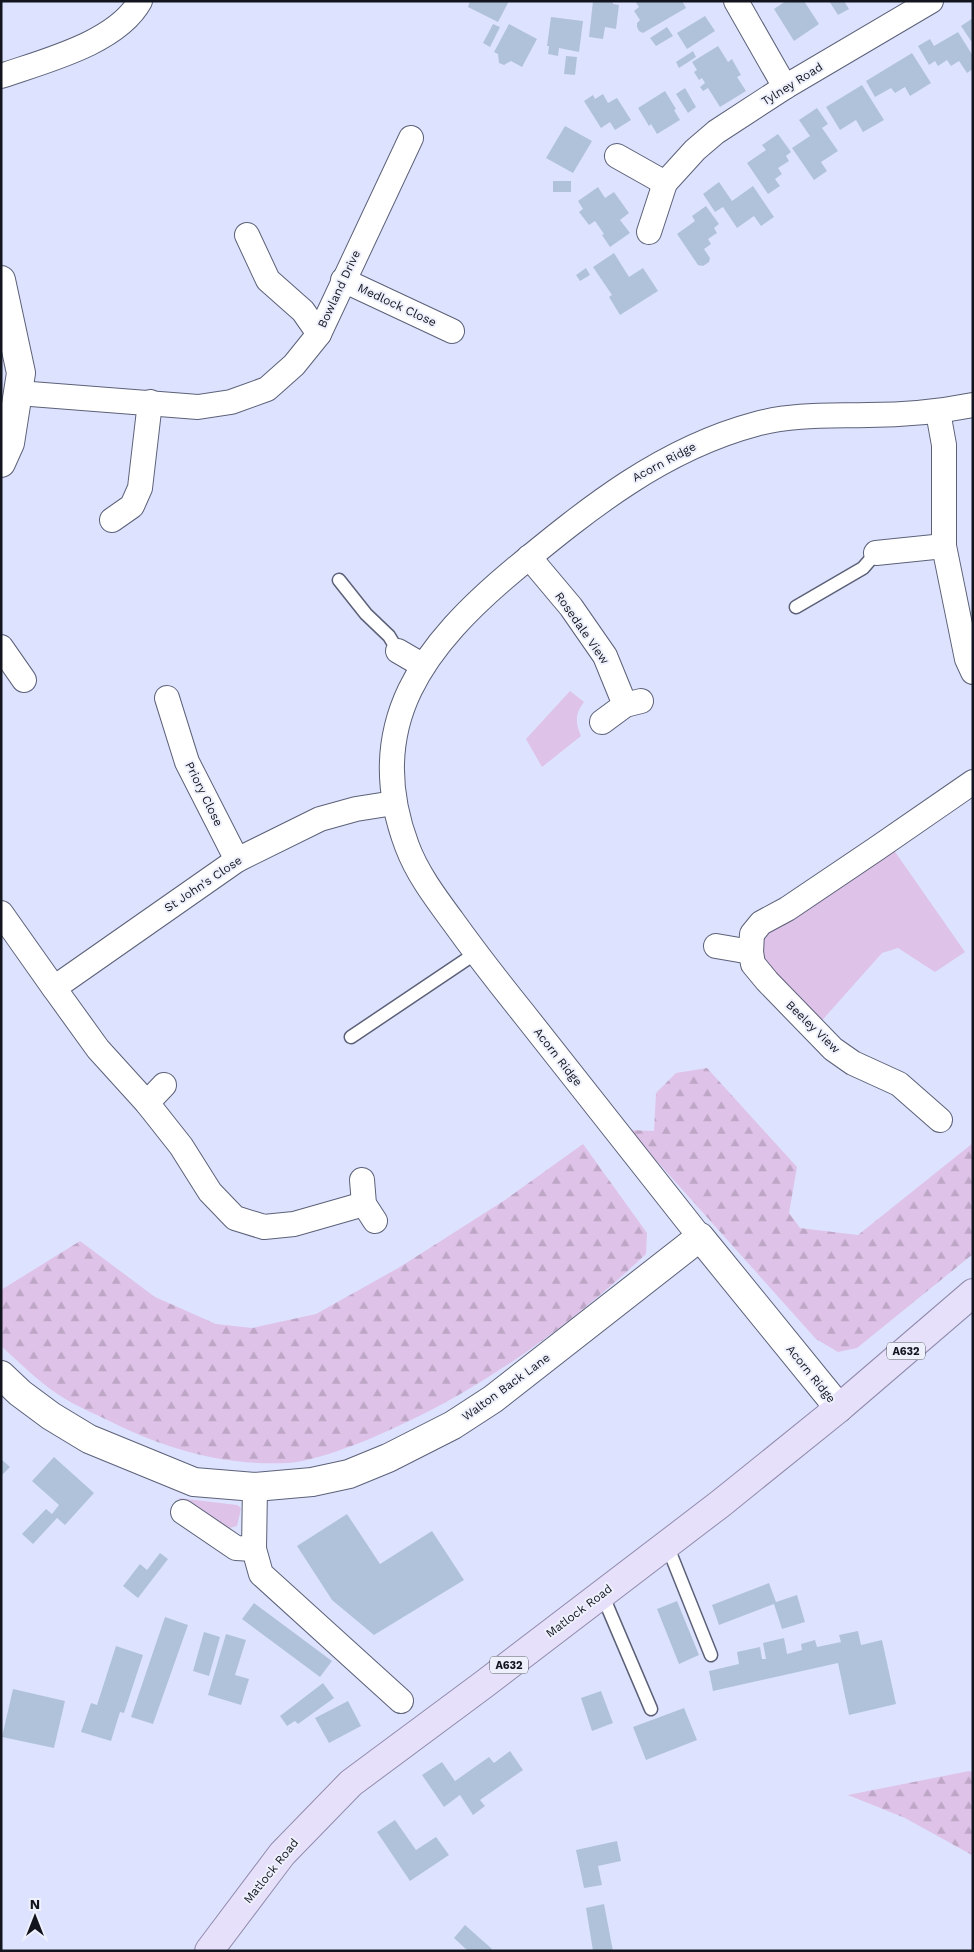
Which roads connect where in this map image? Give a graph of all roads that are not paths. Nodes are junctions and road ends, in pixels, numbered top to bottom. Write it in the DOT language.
graph roads {
  1 [pos="140,1"];
  2 [pos="736,1"];
  3 [pos="931,1"];
  4 [pos="1,76"];
  5 [pos="784,87"];
  6 [pos="411,138"];
  7 [pos="616,156"];
  8 [pos="665,183"];
  9 [pos="649,232"];
  10 [pos="247,235"];
  11 [pos="1,280"];
  12 [pos="343,280"];
  13 [pos="452,331"];
  14 [pos="319,334"];
  15 [pos="18,393"];
  16 [pos="150,402"];
  17 [pos="973,405"];
  18 [pos="938,412"];
  19 [pos="1,463"];
  20 [pos="112,520"];
  21 [pos="944,546"];
  22 [pos="876,553"];
  23 [pos="529,557"];
  24 [pos="339,580"];
  25 [pos="796,607"];
  26 [pos="1,647"];
  27 [pos="398,651"];
  28 [pos="422,665"];
  29 [pos="973,672"];
  30 [pos="24,680"];
  31 [pos="167,698"];
  32 [pos="602,722"];
  33 [pos="973,782"];
  34 [pos="394,803"];
  35 [pos="236,860"];
  36 [pos="1,913"];
  37 [pos="716,946"];
  38 [pos="751,952"];
  39 [pos="476,953"];
  40 [pos="54,988"];
  41 [pos="351,1037"];
  42 [pos="164,1085"];
  43 [pos="147,1103"];
  44 [pos="940,1120"];
  45 [pos="362,1180"];
  46 [pos="700,1237"];
  47 [pos="973,1293"];
  48 [pos="5,1385"];
  49 [pos="839,1408"];
  50 [pos="256,1487"];
  51 [pos="183,1512"];
  52 [pos="667,1545"];
  53 [pos="254,1549"];
  54 [pos="602,1594"];
  55 [pos="711,1655"];
  56 [pos="401,1701"];
  57 [pos="651,1709"];
  58 [pos="209,1951"];
  1 -- 4 [label="street"];
  2 -- 5 [label="street"];
  3 -- 5 [label="street, Tylney Road"];
  5 -- 8 [label="street, Tylney Road"];
  6 -- 12 [label="street, Bowland Drive"];
  7 -- 8 [label="street"];
  8 -- 9 [label="street, Tylney Road"];
  10 -- 14 [label="street"];
  11 -- 15 [label="street"];
  12 -- 13 [label="street, Medlock Close"];
  12 -- 14 [label="street, Bowland Drive"];
  14 -- 16 [label="street, Bowland Drive"];
  15 -- 16 [label="street, Bowland Drive"];
  15 -- 19 [label="street"];
  16 -- 20 [label="street"];
  17 -- 18 [label="street, Acorn Ridge"];
  18 -- 21 [label="street"];
  18 -- 23 [label="street, Acorn Ridge"];
  21 -- 22 [label="street"];
  21 -- 29 [label="street"];
  22 -- 25 [label="lane"];
  23 -- 28 [label="street, Acorn Ridge"];
  23 -- 32 [label="street, Rosedale View"];
  24 -- 27 [label="lane"];
  26 -- 30 [label="street"];
  27 -- 28 [label="street"];
  28 -- 34 [label="street, Acorn Ridge"];
  31 -- 35 [label="street, Priory Close"];
  33 -- 38 [label="street"];
  34 -- 35 [label="street, St John's Close"];
  34 -- 39 [label="street, Acorn Ridge"];
  35 -- 40 [label="street, St John's Close"];
  36 -- 40 [label="street"];
  37 -- 38 [label="street"];
  38 -- 44 [label="street, Beeley View"];
  39 -- 41 [label="lane"];
  39 -- 46 [label="street, Acorn Ridge"];
  40 -- 43 [label="street"];
  42 -- 43 [label="street"];
  43 -- 45 [label="street"];
  46 -- 49 [label="street, Acorn Ridge"];
  46 -- 50 [label="street, Walton Back Lane"];
  47 -- 49 [label="main road, Matlock Road / A632"];
  48 -- 50 [label="street, Walton Back Lane"];
  49 -- 52 [label="main road, Matlock Road / A632"];
  50 -- 53 [label="street"];
  51 -- 53 [label="street"];
  52 -- 54 [label="main road, Matlock Road / A632"];
  52 -- 55 [label="lane"];
  53 -- 56 [label="street"];
  54 -- 57 [label="lane"];
  54 -- 58 [label="main road, Matlock Road / A632"];
}
